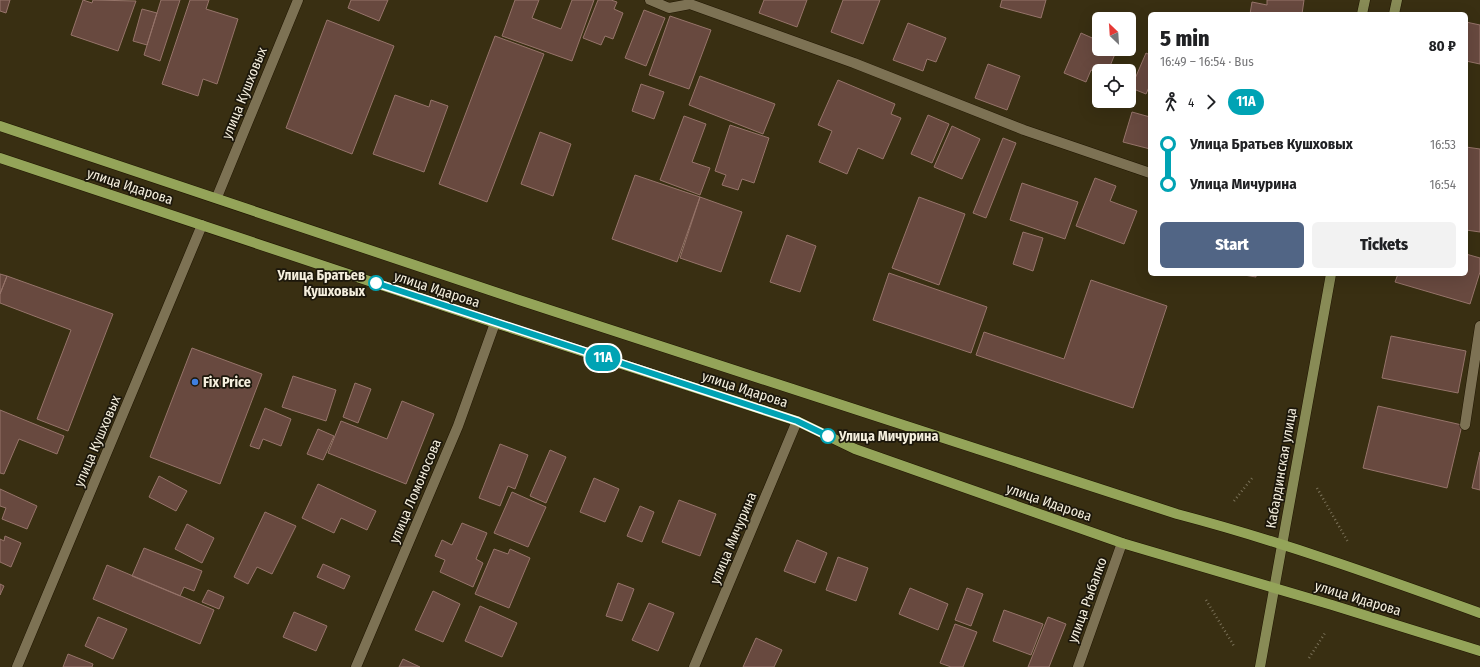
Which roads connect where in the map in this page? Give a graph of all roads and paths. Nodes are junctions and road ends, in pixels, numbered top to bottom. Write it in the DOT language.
graph roads {
  1 [pos="298,0"];
  2 [pos="650,0"];
  3 [pos="1365,0"];
  4 [pos="1397,0"];
  5 [pos="1362,12"];
  6 [pos="1394,12"];
  7 [pos="0,126"];
  8 [pos="0,158"];
  9 [pos="1148,172"];
  10 [pos="217,198"];
  11 [pos="202,225"];
  12 [pos="1331,276"];
  13 [pos="495,323"];
  14 [pos="1480,326"];
  15 [pos="797,421"];
  16 [pos="1465,425"];
  17 [pos="1253,478"];
  18 [pos="1317,488"];
  19 [pos="1234,502"];
  20 [pos="1348,542"];
  21 [pos="1122,543"];
  22 [pos="1282,545"];
  23 [pos="1274,588"];
  24 [pos="1206,600"];
  25 [pos="1480,613"];
  26 [pos="1325,633"];
  27 [pos="1234,646"];
  28 [pos="1480,651"];
  29 [pos="1309,658"];
  30 [pos="17,667"];
  31 [pos="356,667"];
  32 [pos="694,667"];
  33 [pos="1078,667"];
  34 [pos="1260,667"];
  1 -- 10 [label="street, улица Кушховых"];
  2 -- 9 [label="street"];
  3 -- 5 [label="main road"];
  4 -- 6 [label="main road"];
  7 -- 10 [label="main road, улица Идарова"];
  8 -- 11 [label="main road, улица Идарова"];
  10 -- 22 [label="main road, улица Идарова"];
  11 -- 13 [label="main road, улица Идарова"];
  11 -- 30 [label="street, улица Кушховых"];
  12 -- 22 [label="main road, Кабардинская улица"];
  13 -- 15 [label="main road, улица Идарова"];
  13 -- 31 [label="street, улица Ломоносова"];
  14 -- 16 [label="street"];
  15 -- 21 [label="main road, улица Идарова"];
  15 -- 32 [label="street, улица Мичурина"];
  17 -- 19 [label="path"];
  18 -- 20 [label="path"];
  21 -- 23 [label="main road, улица Идарова"];
  21 -- 33 [label="street, улица Рыбалко"];
  22 -- 23 [label="main road, Кабардинская улица"];
  22 -- 25 [label="main road, улица Идарова"];
  23 -- 28 [label="main road, улица Идарова"];
  23 -- 34 [label="main road, Кабардинская улица"];
  24 -- 27 [label="path"];
  26 -- 29 [label="path"];
}
